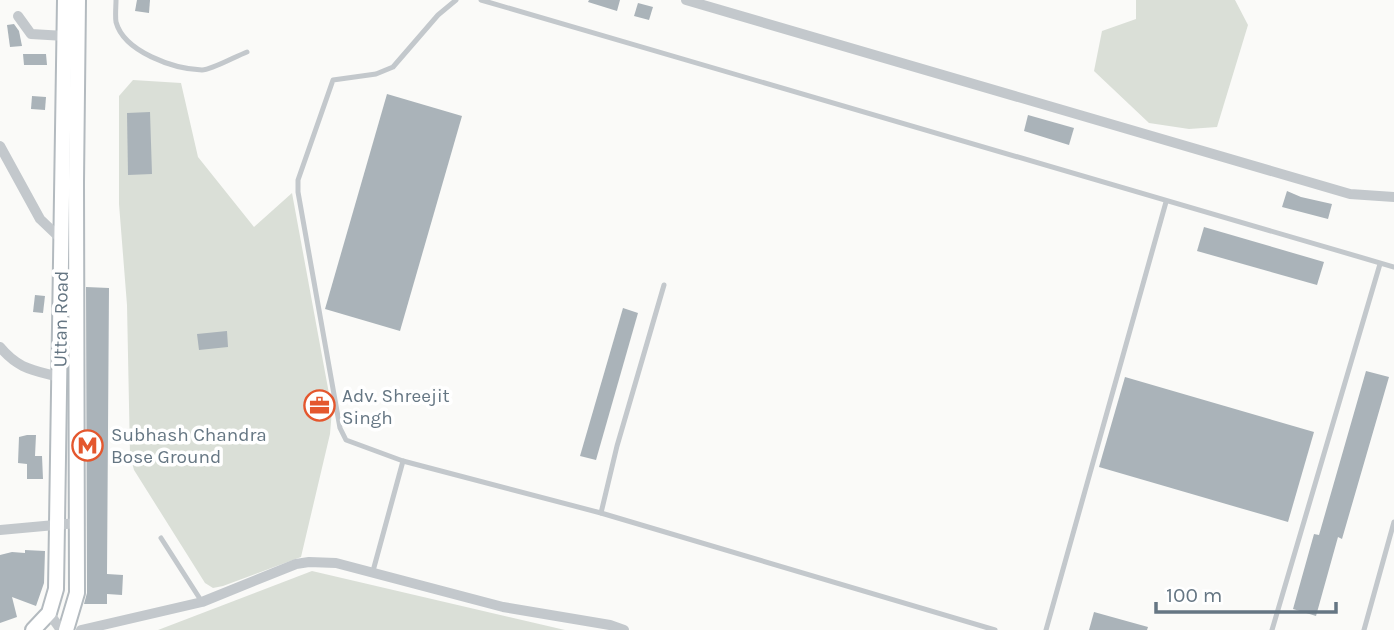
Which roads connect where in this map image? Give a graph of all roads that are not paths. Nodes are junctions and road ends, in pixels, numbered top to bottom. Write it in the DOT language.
graph roads {
  1 [pos="65,0"];
  2 [pos="78,0"];
  3 [pos="116,0"];
  4 [pos="456,0"];
  5 [pos="481,0"];
  6 [pos="686,0"];
  7 [pos="18,16"];
  8 [pos="65,36"];
  9 [pos="247,52"];
  10 [pos="0,146"];
  11 [pos="1394,197"];
  12 [pos="1166,202"];
  13 [pos="61,239"];
  14 [pos="1380,264"];
  15 [pos="1394,268"];
  16 [pos="664,285"];
  17 [pos="0,347"];
  18 [pos="60,377"];
  19 [pos="403,461"];
  20 [pos="601,513"];
  21 [pos="1394,522"];
  22 [pos="77,523"];
  23 [pos="57,524"];
  24 [pos="0,530"];
  25 [pos="161,538"];
  26 [pos="373,571"];
  27 [pos="202,602"];
  28 [pos="49,613"];
  29 [pos="33,630"];
  30 [pos="64,630"];
  31 [pos="81,630"];
  32 [pos="625,630"];
  33 [pos="995,630"];
  34 [pos="1046,630"];
  35 [pos="1272,630"];
  36 [pos="1364,630"];
  1 -- 8 [label="main road, Uttan Road"];
  2 -- 22 [label="main road, Uttan Road"];
  3 -- 9 [label="lane"];
  4 -- 19 [label="lane"];
  5 -- 12 [label="lane"];
  6 -- 11 [label="street"];
  7 -- 8 [label="street"];
  8 -- 13 [label="main road, Uttan Road"];
  10 -- 13 [label="street"];
  12 -- 14 [label="lane"];
  12 -- 34 [label="lane"];
  13 -- 18 [label="main road, Uttan Road"];
  14 -- 15 [label="lane"];
  14 -- 35 [label="lane"];
  16 -- 20 [label="lane"];
  17 -- 18 [label="street"];
  18 -- 23 [label="main road, Uttan Road"];
  19 -- 20 [label="lane"];
  19 -- 26 [label="lane"];
  20 -- 33 [label="lane"];
  21 -- 36 [label="lane"];
  22 -- 23 [label="street"];
  22 -- 30 [label="main road, Uttan Road"];
  23 -- 24 [label="street"];
  23 -- 28 [label="main road, Uttan Road"];
  25 -- 27 [label="lane"];
  26 -- 27 [label="street"];
  26 -- 32 [label="street"];
  27 -- 31 [label="street"];
  28 -- 29 [label="main road"];
  28 -- 30 [label="street"];
}
